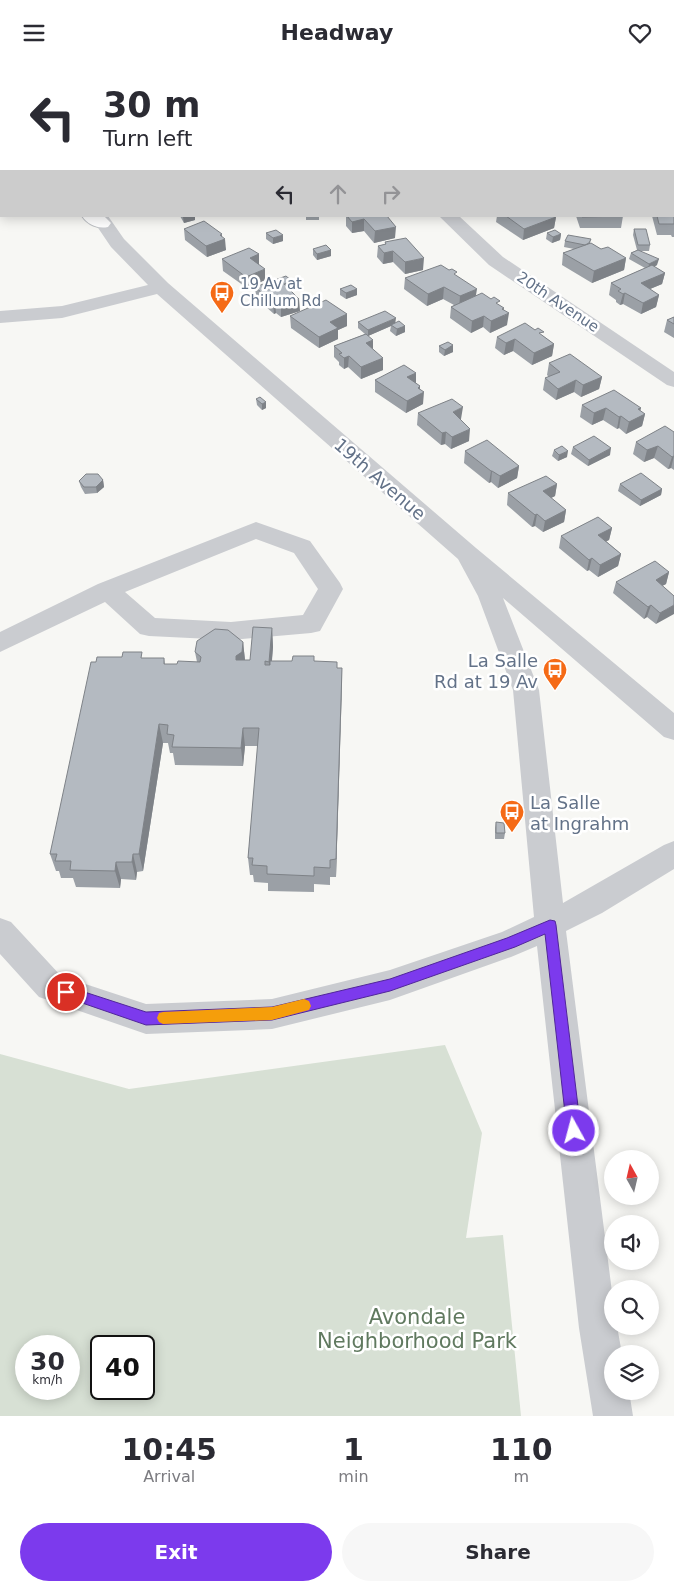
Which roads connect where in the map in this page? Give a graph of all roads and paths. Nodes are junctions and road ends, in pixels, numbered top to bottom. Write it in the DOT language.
graph roads {
  1 [pos="449,217"];
  2 [pos="97,218"];
  3 [pos="160,287"];
  4 [pos="0,317"];
  5 [pos="674,381"];
  6 [pos="467,554"];
  7 [pos="107,590"];
  8 [pos="0,643"];
  9 [pos="674,729"];
  10 [pos="674,854"];
  11 [pos="550,925"];
  12 [pos="0,932"];
  13 [pos="613,1416"];
  1 -- 5 [label="street, 20th Avenue"];
  2 -- 3 [label="street, 19th Avenue"];
  3 -- 4 [label="street"];
  3 -- 6 [label="street, 19th Avenue"];
  6 -- 9 [label="street, 19th Avenue"];
  6 -- 11 [label="street"];
  7 -- 7 [label="street"];
  7 -- 8 [label="street"];
  10 -- 11 [label="street"];
  11 -- 12 [label="street"];
  11 -- 13 [label="street"];
}
